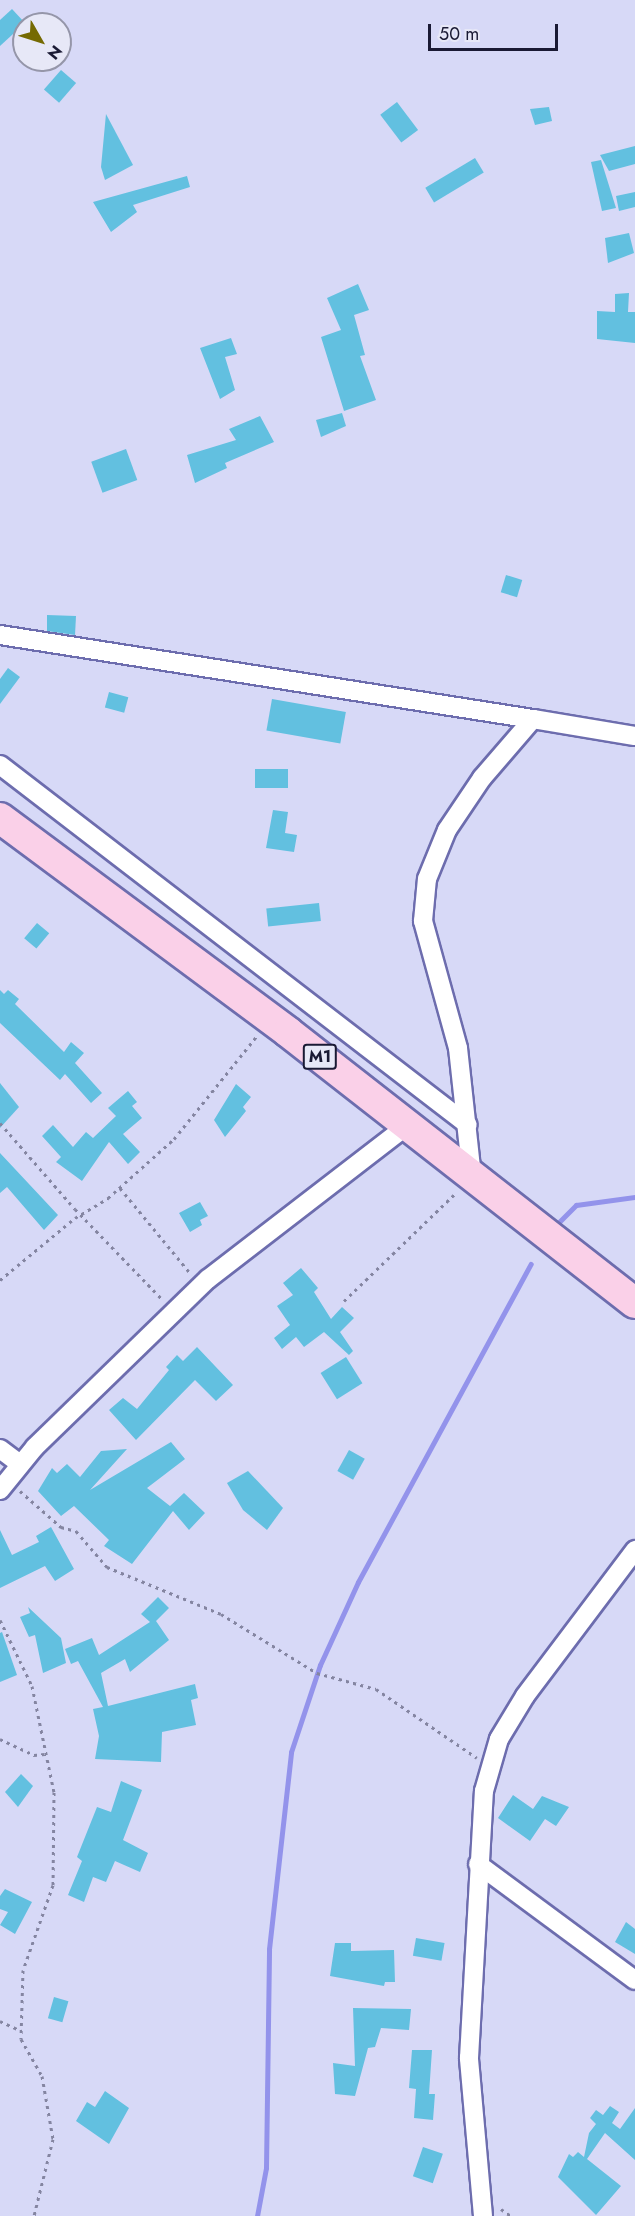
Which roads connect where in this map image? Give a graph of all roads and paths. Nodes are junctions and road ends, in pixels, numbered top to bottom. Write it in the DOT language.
graph roads {
  1 [pos="0,635"];
  2 [pos="533,719"];
  3 [pos="635,736"];
  4 [pos="0,765"];
  5 [pos="0,818"];
  6 [pos="259,1034"];
  7 [pos="0,1123"];
  8 [pos="408,1125"];
  9 [pos="468,1125"];
  10 [pos="472,1177"];
  11 [pos="120,1188"];
  12 [pos="0,1280"];
  13 [pos="200,1287"];
  14 [pos="344,1302"];
  15 [pos="635,1303"];
  16 [pos="173,1313"];
  17 [pos="0,1449"];
  18 [pos="20,1464"];
  19 [pos="4,1485"];
  20 [pos="635,1550"];
  21 [pos="0,1620"];
  22 [pos="0,1739"];
  23 [pos="45,1754"];
  24 [pos="492,1766"];
  25 [pos="478,1864"];
  26 [pos="635,1980"];
  27 [pos="0,2021"];
  28 [pos="21,2031"];
  29 [pos="34,2216"];
  30 [pos="483,2216"];
  1 -- 2 [label="street"];
  2 -- 3 [label="street"];
  2 -- 9 [label="street"];
  4 -- 9 [label="street"];
  5 -- 8 [label="highway, M1"];
  6 -- 11 [label="path"];
  7 -- 16 [label="path"];
  8 -- 10 [label="highway, M1"];
  8 -- 13 [label="street"];
  9 -- 10 [label="street"];
  10 -- 14 [label="path"];
  10 -- 15 [label="highway, M1"];
  11 -- 12 [label="path"];
  11 -- 13 [label="path"];
  13 -- 16 [label="street"];
  16 -- 18 [label="street"];
  17 -- 18 [label="street"];
  18 -- 19 [label="street"];
  19 -- 24 [label="path"];
  20 -- 24 [label="street"];
  21 -- 23 [label="path"];
  22 -- 23 [label="path"];
  23 -- 28 [label="path"];
  24 -- 25 [label="street"];
  25 -- 26 [label="street"];
  25 -- 30 [label="street"];
  27 -- 28 [label="path"];
  28 -- 29 [label="path"];
}
